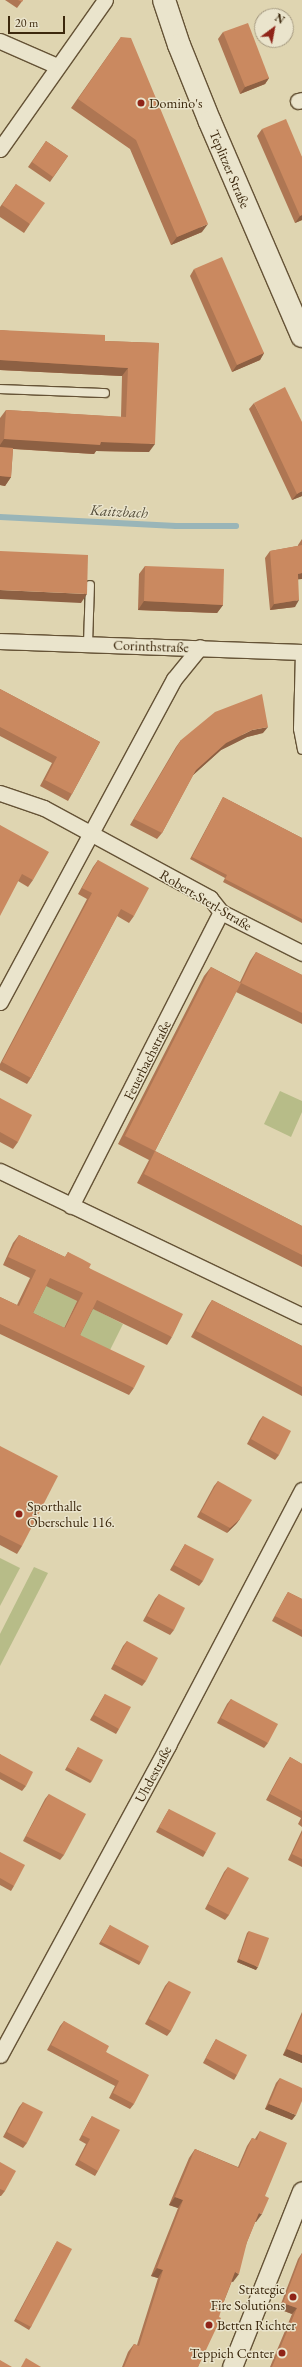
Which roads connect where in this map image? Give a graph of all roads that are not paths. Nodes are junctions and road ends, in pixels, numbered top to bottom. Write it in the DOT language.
graph roads {
  1 [pos="105,0"];
  2 [pos="164,0"];
  3 [pos="0,41"];
  4 [pos="57,66"];
  5 [pos="0,149"];
  6 [pos="302,336"];
  7 [pos="0,389"];
  8 [pos="105,392"];
  9 [pos="90,585"];
  10 [pos="0,641"];
  11 [pos="88,644"];
  12 [pos="200,647"];
  13 [pos="301,652"];
  14 [pos="302,750"];
  15 [pos="0,794"];
  16 [pos="90,834"];
  17 [pos="221,912"];
  18 [pos="302,953"];
  19 [pos="0,1002"];
  20 [pos="0,1171"];
  21 [pos="71,1206"];
  22 [pos="302,1316"];
  23 [pos="302,1490"];
  24 [pos="0,2055"];
  25 [pos="302,2191"];
  26 [pos="232,2367"];
  1 -- 4 [label="street"];
  2 -- 6 [label="main road, Teplitzer Straße"];
  3 -- 4 [label="street"];
  4 -- 5 [label="street"];
  7 -- 8 [label="lane"];
  9 -- 11 [label="lane"];
  10 -- 11 [label="street, Corinthstraße"];
  11 -- 12 [label="street, Corinthstraße"];
  12 -- 13 [label="street, Corinthstraße"];
  12 -- 16 [label="street"];
  13 -- 14 [label="lane"];
  15 -- 16 [label="street"];
  16 -- 17 [label="street, Robert-Sterl-Straße"];
  16 -- 19 [label="street"];
  17 -- 18 [label="street, Robert-Sterl-Straße"];
  17 -- 21 [label="street, Feuerbachstraße"];
  20 -- 21 [label="street"];
  21 -- 22 [label="street"];
  23 -- 24 [label="street, Uhdestraße"];
  25 -- 26 [label="street"];
}
